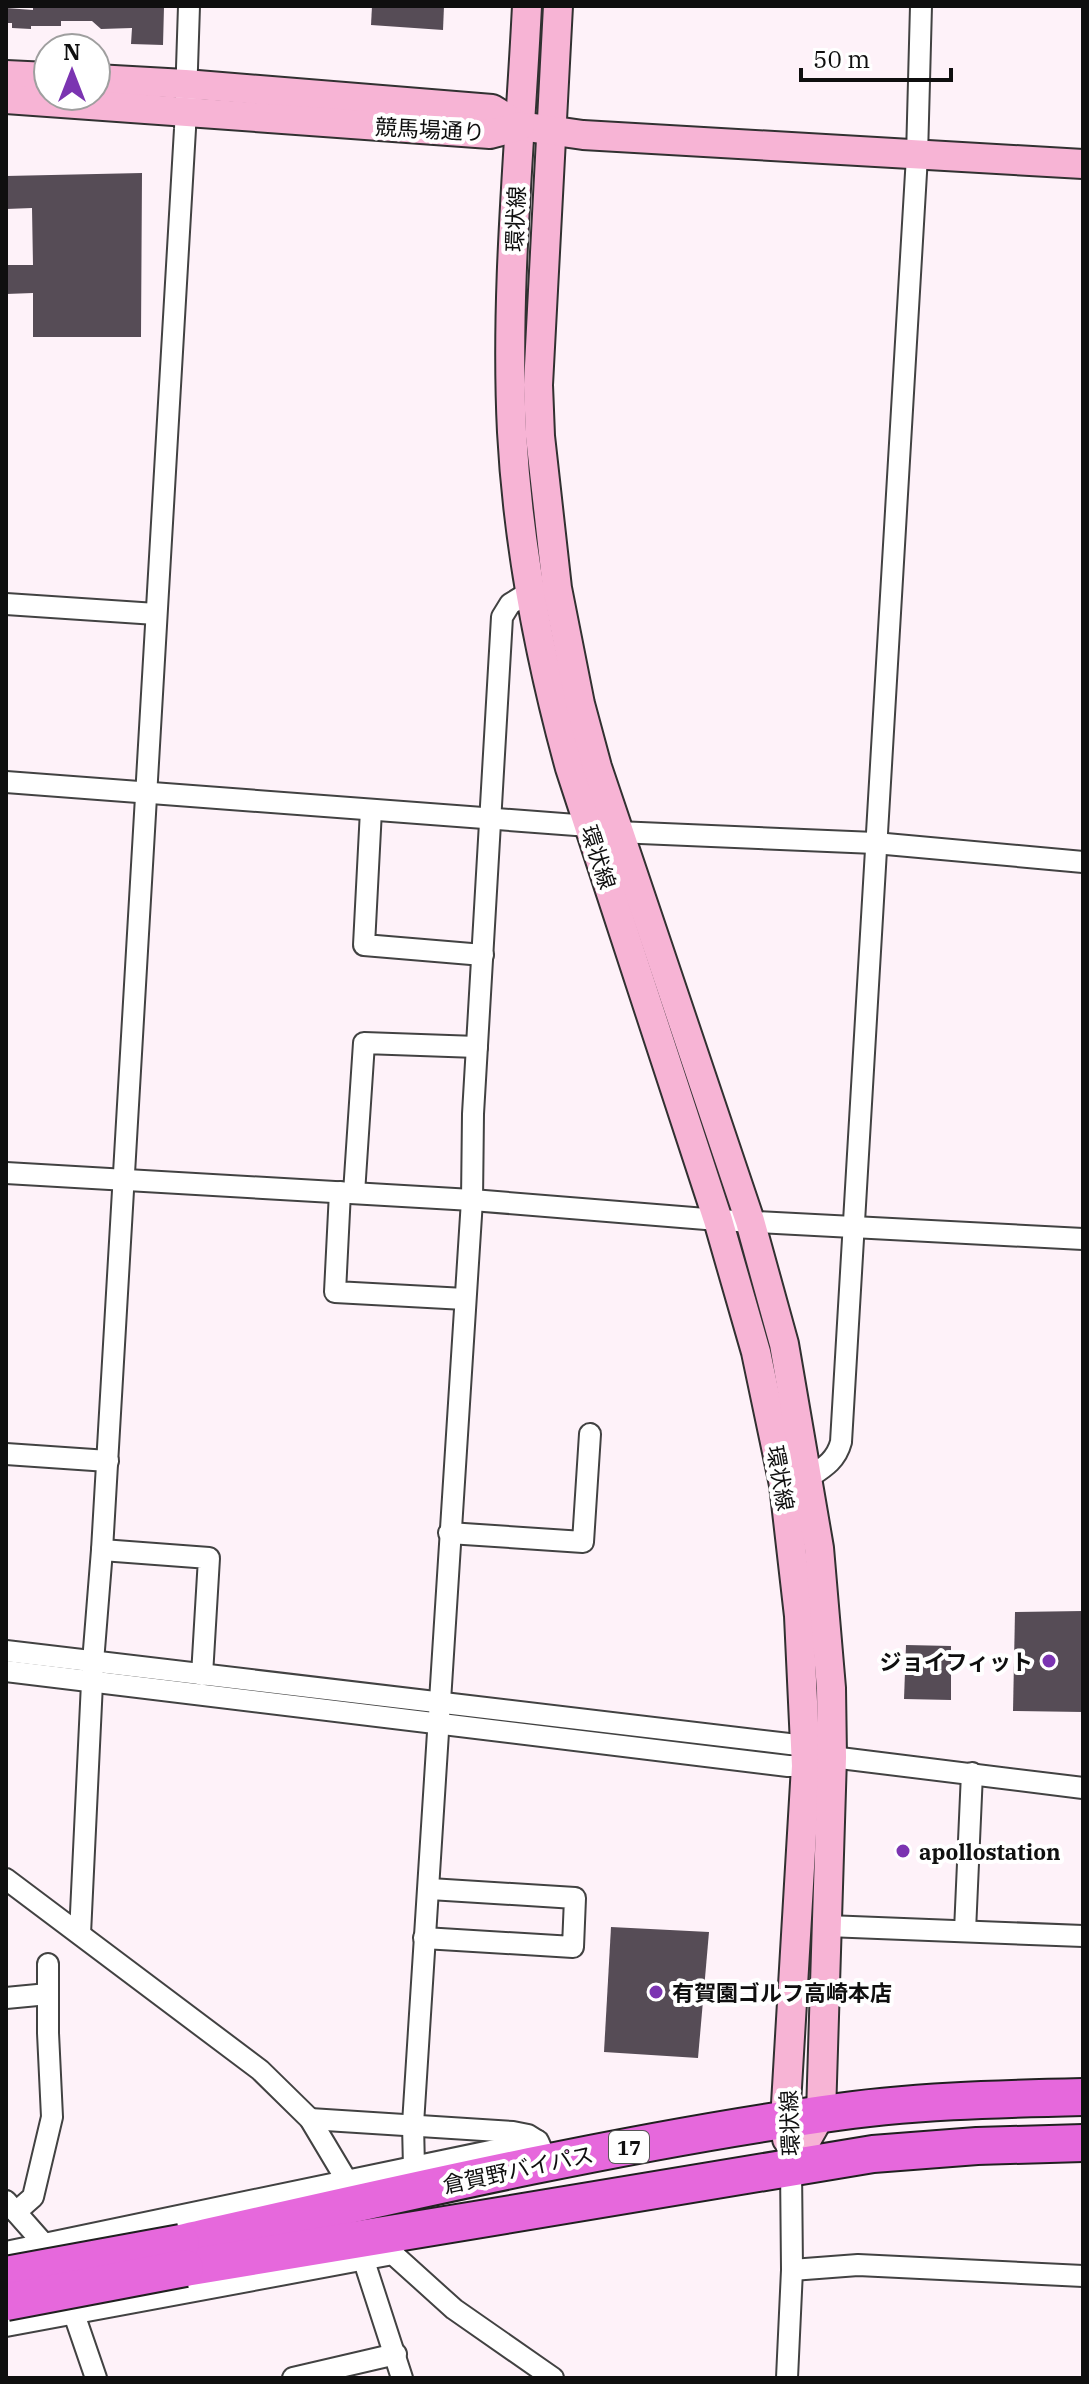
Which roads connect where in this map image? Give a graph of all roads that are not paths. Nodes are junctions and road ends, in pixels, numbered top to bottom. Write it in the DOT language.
graph roads {
  1 [pos="189,6"];
  2 [pos="527,6"];
  3 [pos="558,6"];
  4 [pos="921,6"];
  5 [pos="6,75"];
  6 [pos="32,76"];
  7 [pos="112,82"];
  8 [pos="185,98"];
  9 [pos="6,99"];
  10 [pos="520,126"];
  11 [pos="550,131"];
  12 [pos="917,156"];
  13 [pos="1083,164"];
  14 [pos="531,591"];
  15 [pos="6,604"];
  16 [pos="156,614"];
  17 [pos="6,782"];
  18 [pos="145,792"];
  19 [pos="371,810"];
  20 [pos="491,819"];
  21 [pos="589,826"];
  22 [pos="617,832"];
  23 [pos="875,843"];
  24 [pos="1083,862"];
  25 [pos="483,955"];
  26 [pos="477,1047"];
  27 [pos="6,1173"];
  28 [pos="124,1181"];
  29 [pos="347,1193"];
  30 [pos="472,1200"];
  31 [pos="718,1220"];
  32 [pos="750,1221"];
  33 [pos="854,1227"];
  34 [pos="1083,1239"];
  35 [pos="465,1299"];
  36 [pos="590,1434"];
  37 [pos="6,1454"];
  38 [pos="108,1461"];
  39 [pos="808,1478"];
  40 [pos="449,1533"];
  41 [pos="102,1550"];
  42 [pos="6,1651"];
  43 [pos="6,1671"];
  44 [pos="93,1672"];
  45 [pos="202,1675"];
  46 [pos="438,1714"];
  47 [pos="814,1757"];
  48 [pos="972,1773"];
  49 [pos="1083,1788"];
  50 [pos="6,1879"];
  51 [pos="430,1889"];
  52 [pos="827,1926"];
  53 [pos="965,1931"];
  54 [pos="80,1934"];
  55 [pos="1083,1936"];
  56 [pos="424,1938"];
  57 [pos="48,1964"];
  58 [pos="48,1994"];
  59 [pos="6,1998"];
  60 [pos="1082,2090"];
  61 [pos="821,2114"];
  62 [pos="310,2119"];
  63 [pos="785,2121"];
  64 [pos="413,2124"];
  65 [pos="1083,2143"];
  66 [pos="542,2151"];
  67 [pos="791,2167"];
  68 [pos="414,2168"];
  69 [pos="347,2181"];
  70 [pos="632,2194"];
  71 [pos="11,2206"];
  72 [pos="36,2246"];
  73 [pos="6,2252"];
  74 [pos="183,2256"];
  75 [pos="379,2258"];
  76 [pos="792,2270"];
  77 [pos="6,2275"];
  78 [pos="1083,2276"];
  79 [pos="6,2302"];
  80 [pos="74,2314"];
  81 [pos="50,2318"];
  82 [pos="6,2326"];
  83 [pos="396,2354"];
  84 [pos="96,2378"];
  85 [pos="293,2378"];
  86 [pos="402,2378"];
  87 [pos="553,2378"];
  88 [pos="787,2378"];
  1 -- 8 [label="street"];
  2 -- 10 [label="street, 環状線"];
  3 -- 11 [label="street, 環状線"];
  4 -- 12 [label="street"];
  5 -- 6 [label="street"];
  7 -- 8 [label="street, 競馬場通り"];
  8 -- 9 [label="street, 競馬場通り"];
  8 -- 10 [label="street, 競馬場通り"];
  8 -- 16 [label="street"];
  10 -- 11 [label="street, 競馬場通り"];
  10 -- 14 [label="street, 環状線"];
  11 -- 12 [label="street, 競馬場通り"];
  11 -- 22 [label="street, 環状線"];
  12 -- 13 [label="street, 競馬場通り"];
  12 -- 23 [label="street"];
  14 -- 20 [label="street"];
  14 -- 21 [label="street, 環状線"];
  15 -- 16 [label="street"];
  16 -- 18 [label="street"];
  17 -- 18 [label="street"];
  18 -- 19 [label="street"];
  18 -- 28 [label="street"];
  19 -- 20 [label="street"];
  19 -- 25 [label="street"];
  20 -- 21 [label="street"];
  20 -- 25 [label="street"];
  21 -- 31 [label="street, 環状線"];
  22 -- 23 [label="street"];
  22 -- 32 [label="street, 環状線"];
  23 -- 24 [label="street"];
  23 -- 33 [label="street"];
  25 -- 26 [label="street"];
  26 -- 29 [label="street"];
  26 -- 30 [label="street"];
  27 -- 28 [label="street"];
  28 -- 29 [label="street"];
  28 -- 38 [label="street"];
  29 -- 30 [label="street"];
  29 -- 35 [label="street"];
  30 -- 31 [label="street"];
  30 -- 35 [label="street"];
  31 -- 32 [label="street"];
  31 -- 47 [label="street, 環状線"];
  32 -- 33 [label="street"];
  32 -- 39 [label="street, 環状線"];
  33 -- 34 [label="street"];
  33 -- 39 [label="street"];
  35 -- 40 [label="street"];
  36 -- 40 [label="street"];
  37 -- 38 [label="street"];
  38 -- 41 [label="street"];
  39 -- 47 [label="street, 環状線"];
  40 -- 46 [label="street"];
  41 -- 44 [label="street"];
  41 -- 45 [label="street"];
  42 -- 44 [label="street"];
  43 -- 44 [label="street"];
  44 -- 45 [label="street"];
  44 -- 46 [label="street"];
  44 -- 54 [label="street"];
  45 -- 46 [label="street"];
  46 -- 47 [label="street"];
  46 -- 51 [label="street"];
  47 -- 48 [label="street"];
  47 -- 52 [label="street, 環状線"];
  47 -- 63 [label="street, 環状線"];
  48 -- 49 [label="street"];
  48 -- 53 [label="street"];
  50 -- 54 [label="street"];
  51 -- 56 [label="street"];
  51 -- 56 [label="street"];
  52 -- 53 [label="street"];
  52 -- 61 [label="street, 環状線"];
  53 -- 55 [label="street"];
  54 -- 62 [label="street"];
  56 -- 64 [label="street"];
  57 -- 58 [label="street"];
  58 -- 59 [label="street"];
  58 -- 71 [label="street"];
  60 -- 61 [label="highway, 倉賀野バイパス / 17"];
  61 -- 63 [label="highway, 倉賀野バイパス / 17"];
  61 -- 67 [label="street, 環状線"];
  62 -- 64 [label="street"];
  62 -- 69 [label="street"];
  63 -- 66 [label="highway, 倉賀野バイパス / 17"];
  63 -- 67 [label="street, 環状線"];
  64 -- 66 [label="street"];
  64 -- 68 [label="street"];
  65 -- 67 [label="highway, 倉賀野バイパス / 17"];
  66 -- 68 [label="street"];
  66 -- 74 [label="highway, 倉賀野バイパス / 17"];
  67 -- 70 [label="highway, 倉賀野バイパス / 17"];
  67 -- 76 [label="street"];
  68 -- 69 [label="street"];
  69 -- 72 [label="street"];
  70 -- 74 [label="highway, 倉賀野バイパス / 17"];
  70 -- 75 [label="highway"];
  71 -- 72 [label="street"];
  72 -- 73 [label="street"];
  72 -- 81 [label="street"];
  74 -- 77 [label="highway, 倉賀野バイパス / 17, bridge"];
  74 -- 79 [label="highway, 倉賀野バイパス / 17, bridge"];
  75 -- 80 [label="street"];
  75 -- 83 [label="street"];
  75 -- 87 [label="street"];
  76 -- 78 [label="street"];
  76 -- 88 [label="street"];
  80 -- 81 [label="street"];
  80 -- 84 [label="street"];
  81 -- 82 [label="street"];
  83 -- 85 [label="street"];
  83 -- 86 [label="street"];
}
